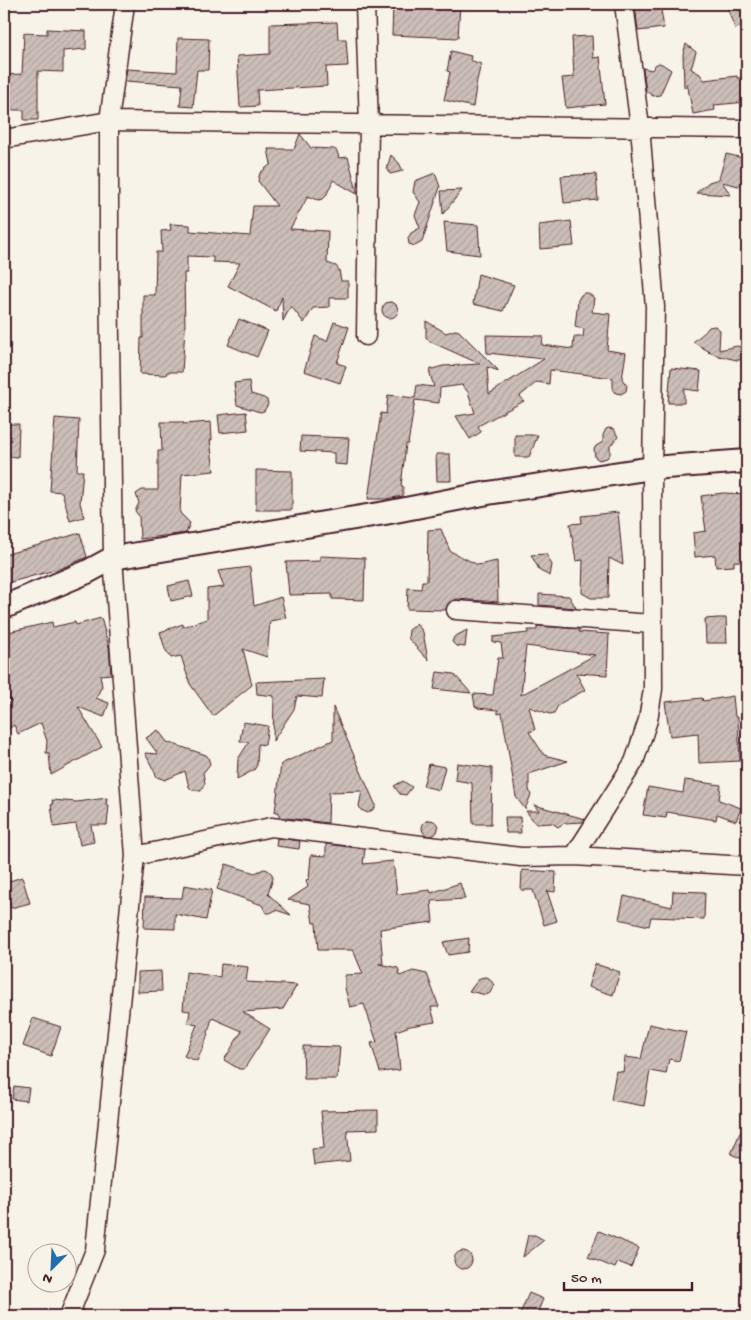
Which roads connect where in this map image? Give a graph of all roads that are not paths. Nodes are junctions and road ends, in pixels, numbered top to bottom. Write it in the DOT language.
graph roads {
  1 [pos="125,4"];
  2 [pos="365,4"];
  3 [pos="624,4"];
  4 [pos="109,121"];
  5 [pos="369,125"];
  6 [pos="640,127"];
  7 [pos="747,129"];
  8 [pos="4,139"];
  9 [pos="366,336"];
  10 [pos="747,461"];
  11 [pos="652,468"];
  12 [pos="112,558"];
  13 [pos="4,607"];
  14 [pos="456,610"];
  15 [pos="652,624"];
  16 [pos="136,856"];
  17 [pos="574,856"];
  18 [pos="747,866"];
  19 [pos="69,1316"];
  1 -- 4 [label="street"];
  2 -- 5 [label="street"];
  3 -- 6 [label="street"];
  4 -- 5 [label="street"];
  4 -- 8 [label="street"];
  4 -- 12 [label="street"];
  5 -- 6 [label="street"];
  5 -- 9 [label="street"];
  6 -- 7 [label="street"];
  6 -- 11 [label="street"];
  10 -- 11 [label="main road"];
  11 -- 12 [label="main road"];
  11 -- 15 [label="street"];
  12 -- 13 [label="main road"];
  12 -- 16 [label="street"];
  14 -- 15 [label="street"];
  15 -- 17 [label="street"];
  16 -- 17 [label="street"];
  16 -- 19 [label="street"];
  17 -- 18 [label="street"];
}
